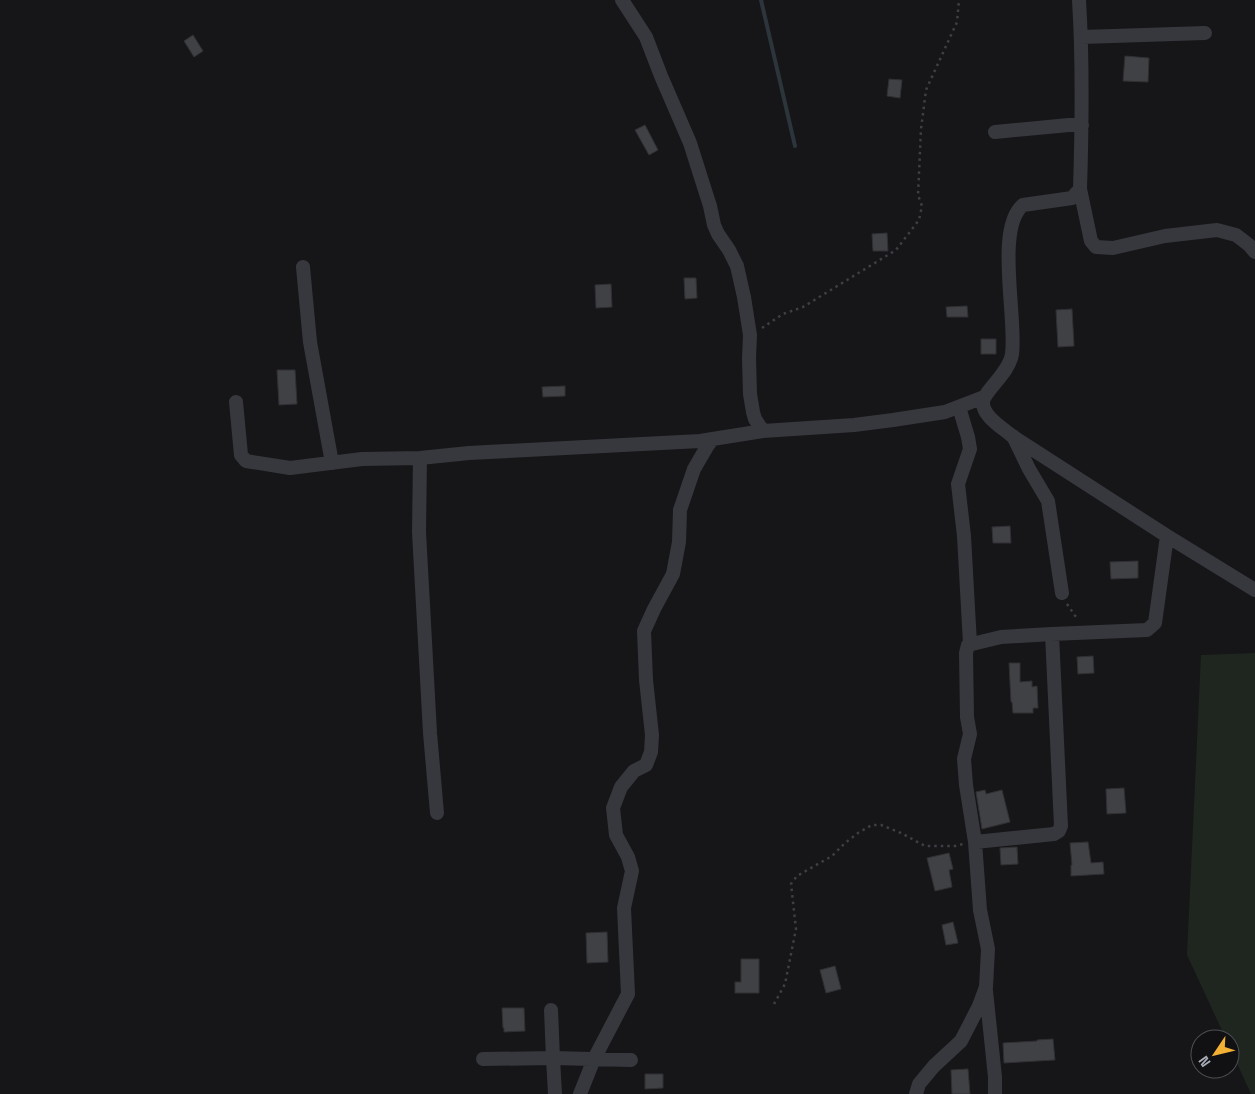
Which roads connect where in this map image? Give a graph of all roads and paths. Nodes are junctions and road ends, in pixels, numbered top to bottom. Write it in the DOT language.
graph roads {
  1 [pos="622,0"];
  2 [pos="959,0"];
  3 [pos="1080,0"];
  4 [pos="1205,32"];
  5 [pos="1082,36"];
  6 [pos="1082,125"];
  7 [pos="995,132"];
  8 [pos="1080,189"];
  9 [pos="1255,252"];
  10 [pos="302,267"];
  11 [pos="750,335"];
  12 [pos="984,397"];
  13 [pos="236,402"];
  14 [pos="959,407"];
  15 [pos="763,431"];
  16 [pos="1012,436"];
  17 [pos="713,439"];
  18 [pos="420,458"];
  19 [pos="332,463"];
  20 [pos="1167,536"];
  21 [pos="1255,590"];
  22 [pos="1062,593"];
  23 [pos="1088,633"];
  24 [pos="1052,634"];
  25 [pos="970,644"];
  26 [pos="437,813"];
  27 [pos="975,842"];
  28 [pos="986,988"];
  29 [pos="774,1004"];
  30 [pos="551,1010"];
  31 [pos="553,1058"];
  32 [pos="483,1059"];
  33 [pos="594,1059"];
  34 [pos="631,1060"];
  35 [pos="555,1094"];
  36 [pos="580,1094"];
  37 [pos="916,1094"];
  38 [pos="995,1094"];
  1 -- 11 [label="street"];
  2 -- 11 [label="path"];
  3 -- 5 [label="street"];
  4 -- 5 [label="street"];
  5 -- 6 [label="street"];
  6 -- 7 [label="street"];
  6 -- 8 [label="street"];
  8 -- 9 [label="street"];
  8 -- 12 [label="street"];
  10 -- 19 [label="street"];
  11 -- 15 [label="street"];
  12 -- 14 [label="street"];
  12 -- 16 [label="street"];
  13 -- 19 [label="street"];
  14 -- 15 [label="street"];
  14 -- 25 [label="street"];
  15 -- 17 [label="street"];
  16 -- 20 [label="street"];
  16 -- 22 [label="street"];
  17 -- 18 [label="street"];
  17 -- 33 [label="street"];
  18 -- 19 [label="street"];
  18 -- 26 [label="street"];
  20 -- 21 [label="street"];
  20 -- 23 [label="street"];
  22 -- 23 [label="path"];
  23 -- 24 [label="street"];
  24 -- 25 [label="street"];
  24 -- 27 [label="street"];
  25 -- 27 [label="street"];
  27 -- 28 [label="street"];
  27 -- 29 [label="path"];
  28 -- 37 [label="street"];
  28 -- 38 [label="street"];
  30 -- 31 [label="street"];
  31 -- 32 [label="street"];
  31 -- 33 [label="street"];
  31 -- 35 [label="street"];
  33 -- 34 [label="street"];
  33 -- 36 [label="street"];
}
